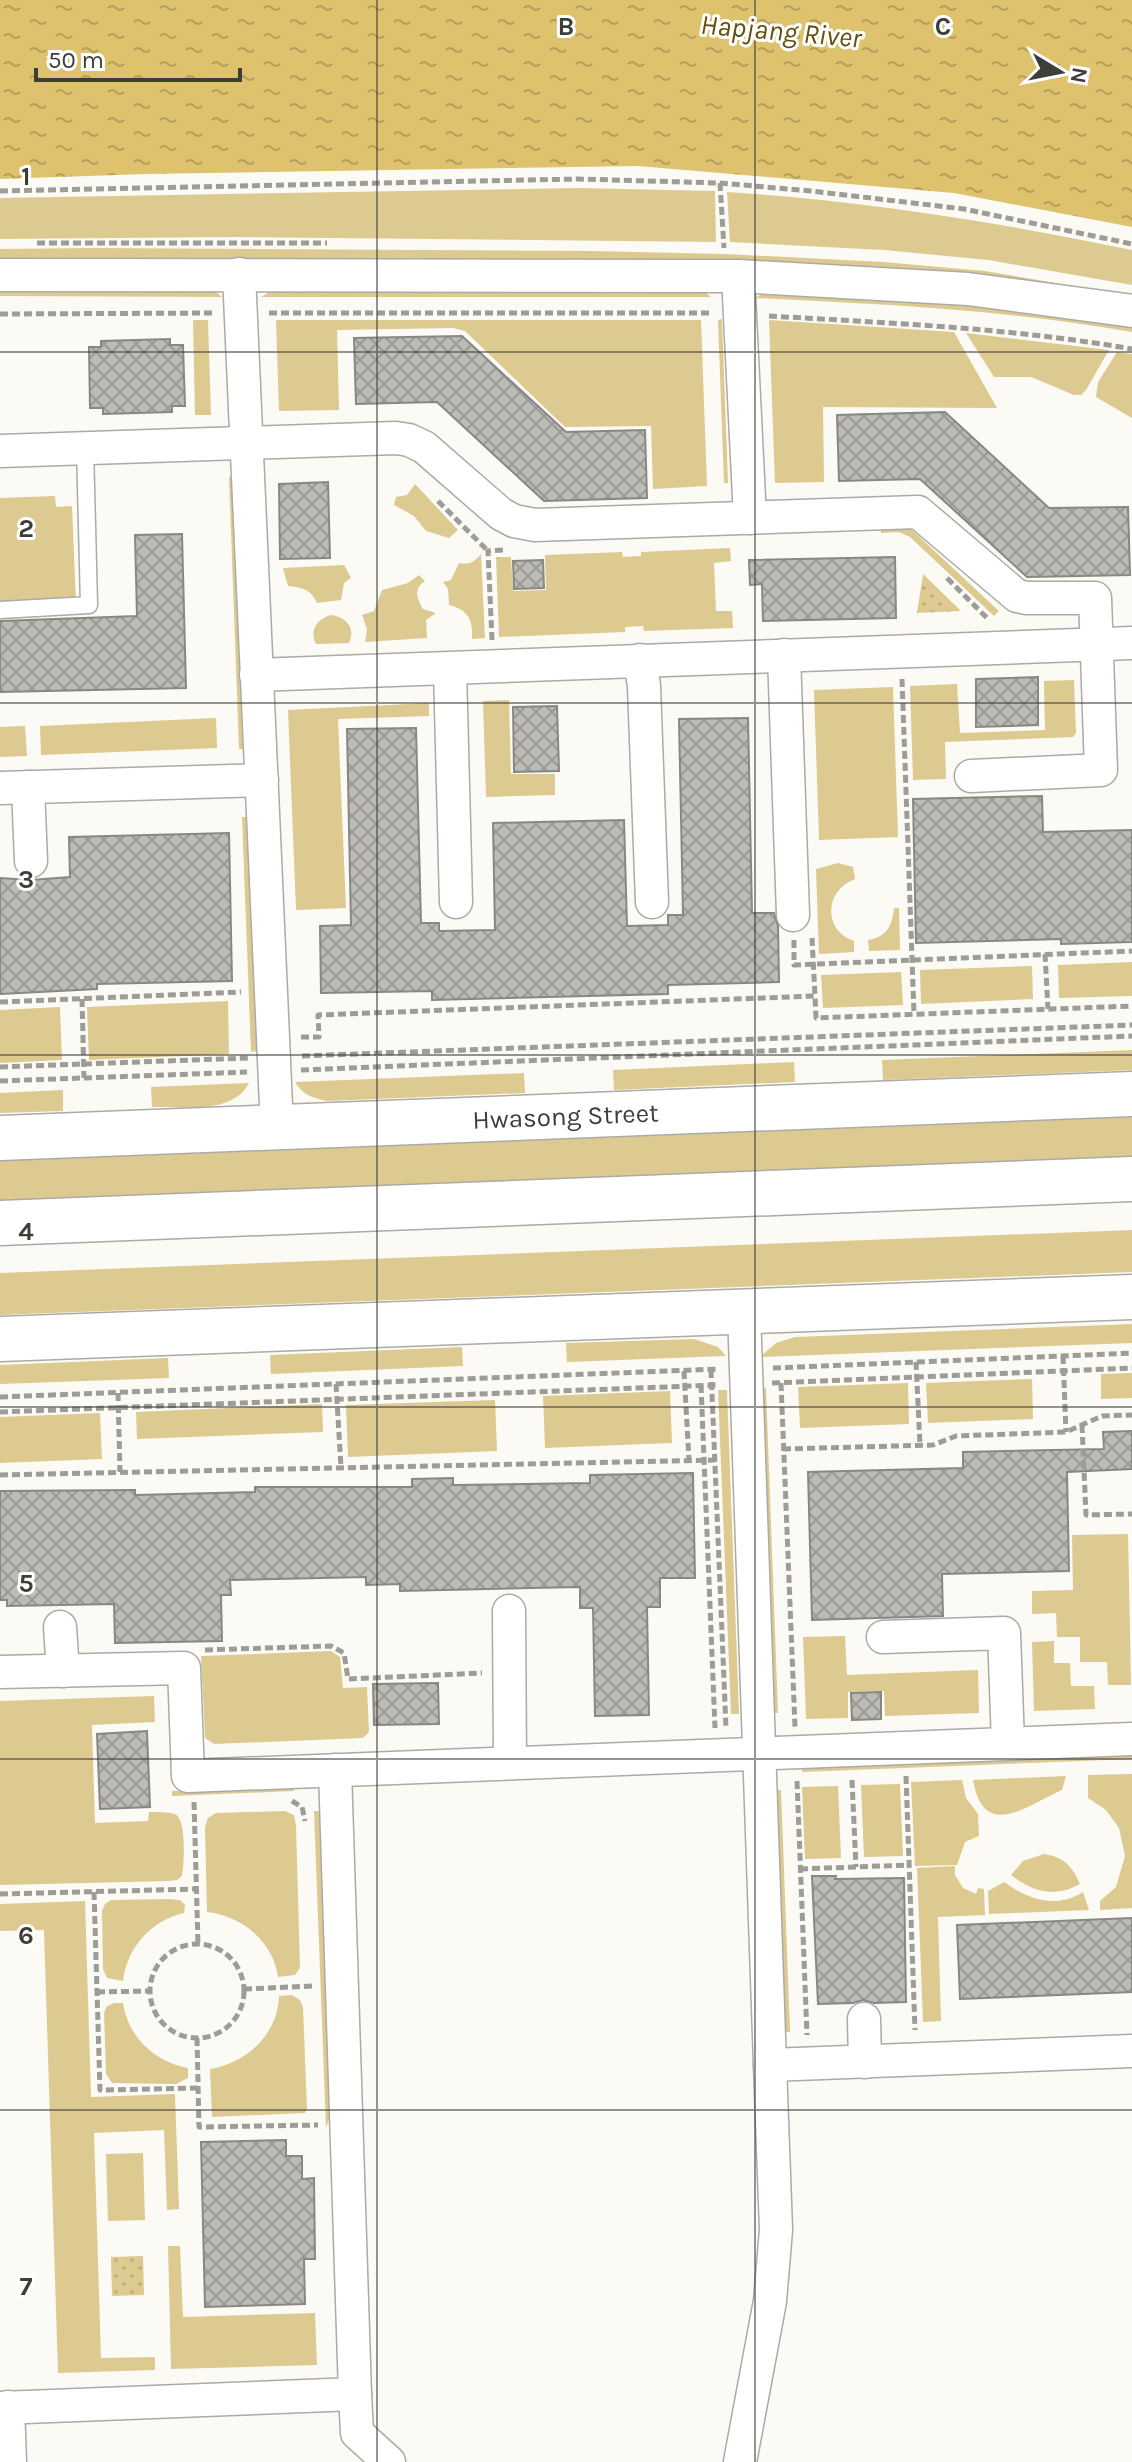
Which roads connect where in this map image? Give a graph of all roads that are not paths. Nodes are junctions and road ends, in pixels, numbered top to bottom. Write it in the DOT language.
graph roads {
  1 [pos="239,274"];
  2 [pos="0,275"];
  3 [pos="738,276"];
  4 [pos="1132,311"];
  5 [pos="246,441"];
  6 [pos="85,447"];
  7 [pos="0,451"];
  8 [pos="750,518"];
  9 [pos="0,610"];
  10 [pos="1132,643"];
  11 [pos="1097,645"];
  12 [pos="784,655"];
  13 [pos="640,660"];
  14 [pos="450,669"];
  15 [pos="256,675"];
  16 [pos="971,776"];
  17 [pos="262,780"];
  18 [pos="14,787"];
  19 [pos="31,861"];
  20 [pos="456,902"];
  21 [pos="652,902"];
  22 [pos="793,915"];
  23 [pos="1132,1094"];
  24 [pos="277,1128"];
  25 [pos="0,1138"];
  26 [pos="1132,1179"];
  27 [pos="1132,1209"];
  28 [pos="0,1223"];
  29 [pos="0,1253"];
  30 [pos="1132,1297"];
  31 [pos="744,1312"];
  32 [pos="0,1339"];
  33 [pos="509,1611"];
  34 [pos="60,1627"];
  35 [pos="883,1637"];
  36 [pos="63,1671"];
  37 [pos="0,1672"];
  38 [pos="1132,1739"];
  39 [pos="1008,1743"];
  40 [pos="759,1754"];
  41 [pos="510,1763"];
  42 [pos="335,1770"];
  43 [pos="864,2019"];
  44 [pos="1132,2051"];
  45 [pos="865,2062"];
  46 [pos="770,2065"];
  47 [pos="355,2394"];
  48 [pos="4,2407"];
  49 [pos="10,2462"];
  50 [pos="389,2462"];
  51 [pos="740,2462"];
  1 -- 2 [label="street"];
  1 -- 3 [label="street"];
  1 -- 5 [label="street"];
  3 -- 4 [label="street"];
  3 -- 8 [label="street"];
  5 -- 6 [label="street"];
  5 -- 8 [label="street"];
  5 -- 15 [label="street"];
  6 -- 7 [label="street"];
  6 -- 9 [label="lane"];
  8 -- 11 [label="street"];
  10 -- 11 [label="street"];
  11 -- 12 [label="street"];
  11 -- 16 [label="street"];
  12 -- 13 [label="street"];
  12 -- 22 [label="street"];
  13 -- 14 [label="street"];
  13 -- 21 [label="street"];
  14 -- 15 [label="street"];
  14 -- 20 [label="street"];
  15 -- 17 [label="street"];
  17 -- 18 [label="street"];
  17 -- 24 [label="street"];
  18 -- 19 [label="street"];
  23 -- 24 [label="main road, Hwasong Street"];
  24 -- 25 [label="main road, Hwasong Street"];
  26 -- 28 [label="main road"];
  27 -- 29 [label="main road"];
  30 -- 31 [label="main road"];
  31 -- 32 [label="main road"];
  31 -- 40 [label="street"];
  33 -- 41 [label="street"];
  34 -- 36 [label="street"];
  35 -- 39 [label="street"];
  36 -- 37 [label="street"];
  36 -- 42 [label="street"];
  38 -- 39 [label="street"];
  39 -- 40 [label="street"];
  40 -- 41 [label="street"];
  40 -- 46 [label="street"];
  41 -- 42 [label="street"];
  42 -- 47 [label="street"];
  43 -- 45 [label="street"];
  44 -- 45 [label="street"];
  45 -- 46 [label="street"];
  46 -- 51 [label="street"];
  47 -- 48 [label="street"];
  47 -- 50 [label="street"];
  48 -- 49 [label="street"];
}
